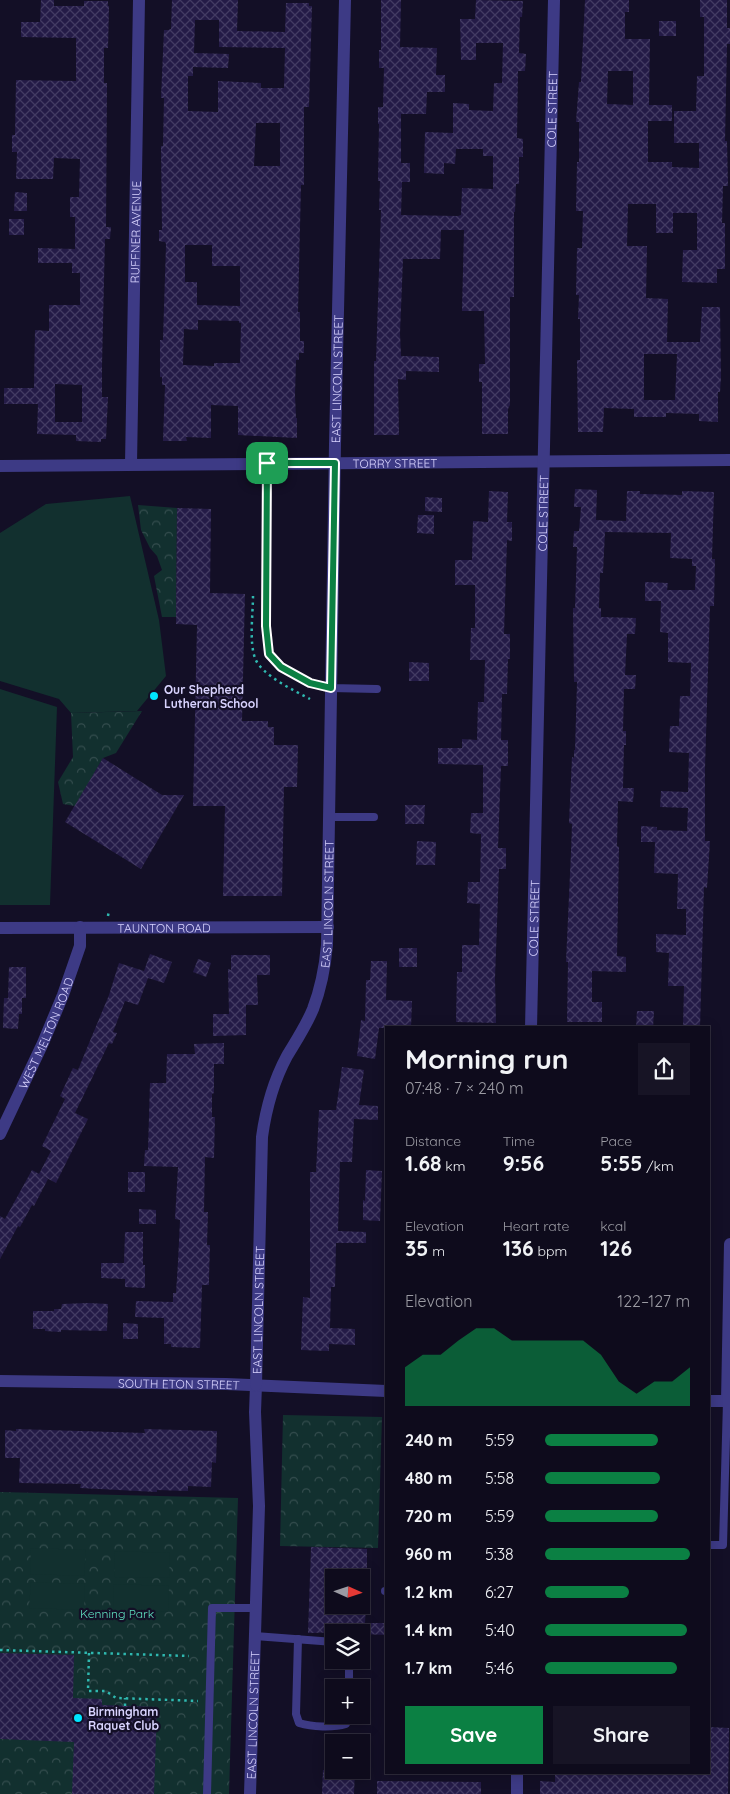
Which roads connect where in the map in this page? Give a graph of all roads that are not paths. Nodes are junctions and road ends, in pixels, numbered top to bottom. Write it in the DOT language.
graph roads {
  1 [pos="139,0"];
  2 [pos="344,0"];
  3 [pos="554,0"];
  4 [pos="730,460"];
  5 [pos="545,461"];
  6 [pos="267,463"];
  7 [pos="335,463"];
  8 [pos="132,464"];
  9 [pos="0,466"];
  10 [pos="331,688"];
  11 [pos="377,689"];
  12 [pos="329,817"];
  13 [pos="374,817"];
  14 [pos="80,927"];
  15 [pos="328,927"];
  16 [pos="0,928"];
  17 [pos="531,1026"];
  18 [pos="0,1134"];
  19 [pos="730,1244"];
  20 [pos="0,1380"];
  21 [pos="256,1385"];
  22 [pos="385,1391"];
  23 [pos="710,1401"];
  24 [pos="728,1401"];
  25 [pos="710,1545"];
  26 [pos="256,1608"];
  27 [pos="255,1636"];
  28 [pos="298,1639"];
  29 [pos="325,1641"];
  30 [pos="346,1724"];
  31 [pos="517,1774"];
  32 [pos="207,1794"];
  33 [pos="250,1794"];
  34 [pos="517,1794"];
  1 -- 8 [label="street, RUFFNER AVENUE"];
  2 -- 7 [label="street, EAST LINCOLN STREET"];
  3 -- 5 [label="street, COLE STREET"];
  4 -- 5 [label="street, TORRY STREET"];
  5 -- 7 [label="street, TORRY STREET"];
  5 -- 17 [label="street, COLE STREET"];
  6 -- 7 [label="street, TORRY STREET"];
  6 -- 8 [label="street, TORRY STREET"];
  6 -- 10 [label="lane"];
  7 -- 10 [label="street, EAST LINCOLN STREET"];
  8 -- 9 [label="street, TORRY STREET"];
  10 -- 11 [label="lane"];
  10 -- 12 [label="street, EAST LINCOLN STREET"];
  12 -- 13 [label="lane"];
  12 -- 15 [label="street, EAST LINCOLN STREET"];
  14 -- 15 [label="street, TAUNTON ROAD"];
  14 -- 16 [label="street, TAUNTON ROAD"];
  14 -- 18 [label="street, WEST MELTON ROAD"];
  15 -- 21 [label="street, EAST LINCOLN STREET"];
  19 -- 24 [label="street"];
  20 -- 21 [label="street, SOUTH ETON STREET"];
  21 -- 22 [label="street, SOUTH ETON STREET"];
  21 -- 26 [label="street, EAST LINCOLN STREET"];
  23 -- 24 [label="street"];
  24 -- 25 [label="lane"];
  26 -- 27 [label="street, EAST LINCOLN STREET"];
  26 -- 32 [label="lane"];
  27 -- 28 [label="lane"];
  27 -- 33 [label="street, EAST LINCOLN STREET"];
  28 -- 29 [label="lane"];
  28 -- 30 [label="lane"];
  31 -- 34 [label="street"];
}
